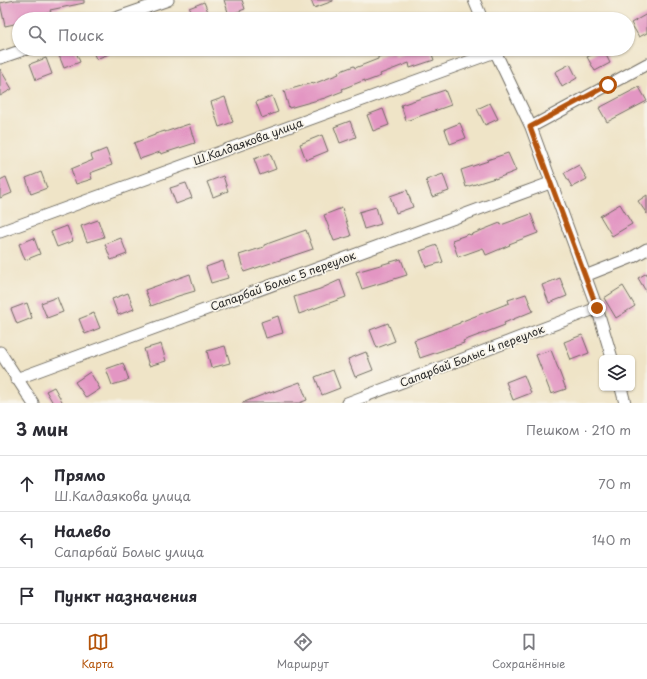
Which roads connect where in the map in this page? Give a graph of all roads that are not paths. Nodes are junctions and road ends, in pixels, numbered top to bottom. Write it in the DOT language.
graph roads {
  1 [pos="168,0"];
  2 [pos="474,0"];
  3 [pos="133,12"];
  4 [pos="479,12"];
  5 [pos="12,54"];
  6 [pos="479,56"];
  7 [pos="498,56"];
  8 [pos="0,58"];
  9 [pos="647,64"];
  10 [pos="530,127"];
  11 [pos="550,183"];
  12 [pos="0,232"];
  13 [pos="647,249"];
  14 [pos="585,276"];
  15 [pos="597,308"];
  16 [pos="0,352"];
  17 [pos="611,355"];
  18 [pos="16,379"];
  19 [pos="622,391"];
  20 [pos="32,403"];
  21 [pos="347,403"];
  22 [pos="626,403"];
  1 -- 3 [label="street"];
  2 -- 4 [label="street"];
  5 -- 8 [label="street"];
  6 -- 12 [label="street, Ш.Калдаякова улица"];
  7 -- 10 [label="street"];
  9 -- 10 [label="street"];
  10 -- 11 [label="street"];
  11 -- 14 [label="street"];
  11 -- 18 [label="street, Сапарбай Болыс 5 переулок"];
  13 -- 14 [label="street"];
  14 -- 15 [label="street"];
  15 -- 17 [label="street"];
  15 -- 21 [label="street, Сапарбай Болыс 4 переулок"];
  16 -- 18 [label="street"];
  18 -- 20 [label="street"];
  19 -- 22 [label="street"];
}
